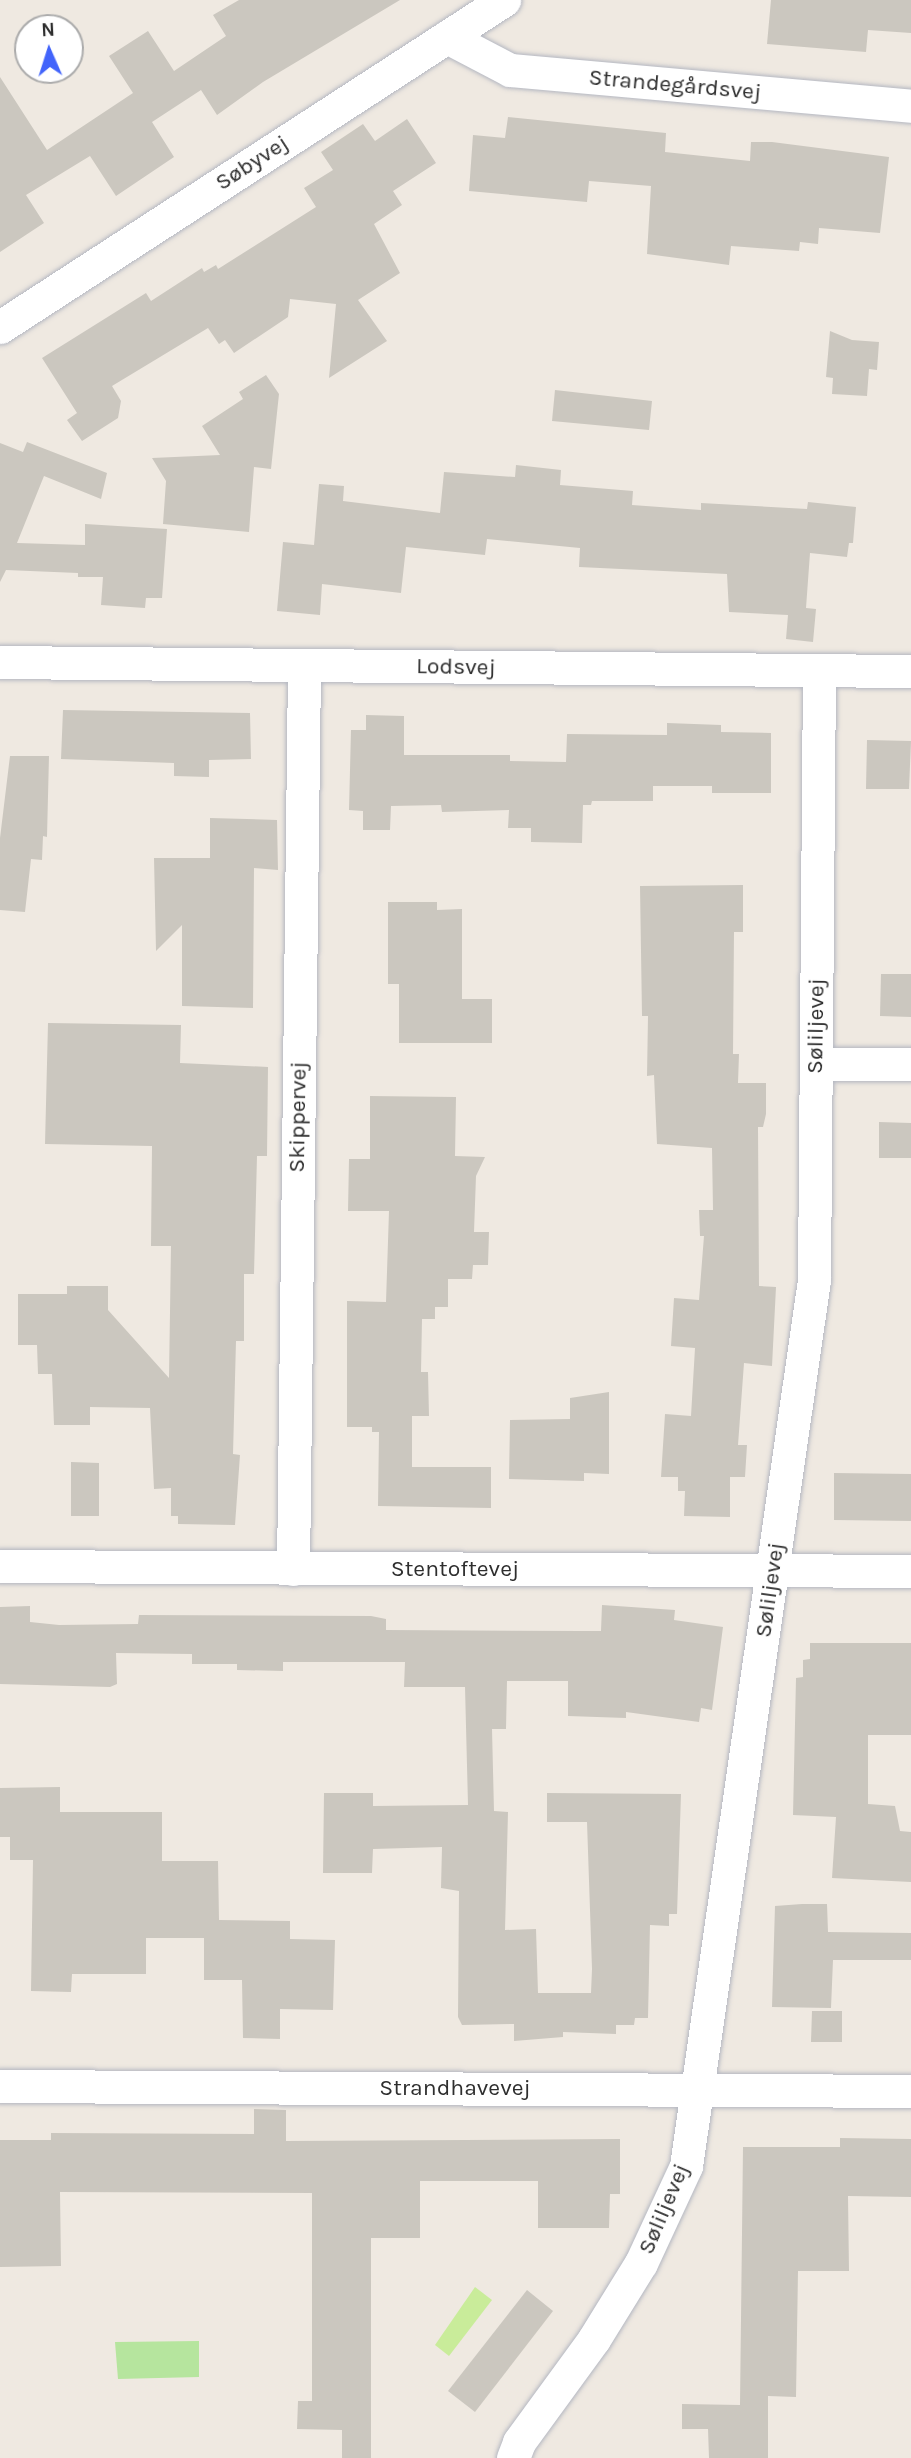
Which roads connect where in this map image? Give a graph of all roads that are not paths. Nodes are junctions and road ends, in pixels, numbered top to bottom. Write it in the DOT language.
graph roads {
  1 [pos="504,0"];
  2 [pos="447,37"];
  3 [pos="911,106"];
  4 [pos="0,327"];
  5 [pos="0,663"];
  6 [pos="304,666"];
  7 [pos="819,671"];
  8 [pos="911,671"];
  9 [pos="816,1063"];
  10 [pos="911,1064"];
  11 [pos="0,1566"];
  12 [pos="293,1569"];
  13 [pos="773,1570"];
  14 [pos="911,1571"];
  15 [pos="0,2086"];
  16 [pos="698,2090"];
  17 [pos="911,2091"];
  18 [pos="513,2458"];
  1 -- 2 [label="street, Søbyvej"];
  2 -- 3 [label="street, Strandegårdsvej"];
  2 -- 4 [label="street, Søbyvej"];
  5 -- 6 [label="street, Lodsvej"];
  6 -- 7 [label="street, Lodsvej"];
  6 -- 12 [label="street, Skippervej"];
  7 -- 8 [label="street, Lodsvej"];
  7 -- 9 [label="street, Søliljevej"];
  9 -- 10 [label="street"];
  9 -- 13 [label="street, Søliljevej"];
  11 -- 12 [label="street, Stentoftevej"];
  12 -- 13 [label="street, Stentoftevej"];
  13 -- 14 [label="street, Stentoftevej"];
  13 -- 16 [label="street, Søliljevej"];
  15 -- 16 [label="street, Strandhavevej"];
  16 -- 17 [label="street, Strandhavevej"];
  16 -- 18 [label="street, Søliljevej"];
}
